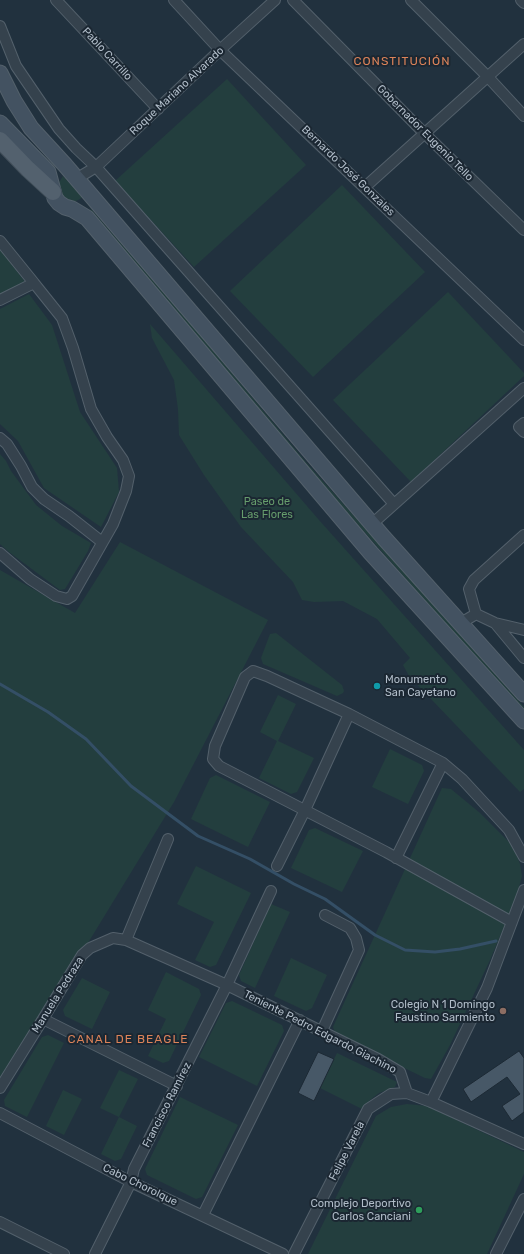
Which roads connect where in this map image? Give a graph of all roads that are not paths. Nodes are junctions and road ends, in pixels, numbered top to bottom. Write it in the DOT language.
graph roads {
  1 [pos="56,0"];
  2 [pos="174,0"];
  3 [pos="275,0"];
  4 [pos="293,0"];
  5 [pos="411,0"];
  6 [pos="521,0"];
  7 [pos="524,3"];
  8 [pos="0,26"];
  9 [pos="524,44"];
  10 [pos="220,50"];
  11 [pos="0,73"];
  12 [pos="488,77"];
  13 [pos="158,109"];
  14 [pos="524,116"];
  15 [pos="0,123"];
  16 [pos="424,133"];
  17 [pos="0,140"];
  18 [pos="64,165"];
  19 [pos="96,167"];
  20 [pos="76,179"];
  21 [pos="365,187"];
  22 [pos="52,188"];
  23 [pos="92,197"];
  24 [pos="72,209"];
  25 [pos="524,230"];
  26 [pos="0,241"];
  27 [pos="34,283"];
  28 [pos="0,300"];
  29 [pos="524,340"];
  30 [pos="524,388"];
  31 [pos="0,438"];
  32 [pos="394,504"];
  33 [pos="372,524"];
  34 [pos="524,534"];
  35 [pos="102,542"];
  36 [pos="0,553"];
  37 [pos="476,614"];
  38 [pos="461,623"];
  39 [pos="495,623"];
  40 [pos="524,630"];
  41 [pos="524,658"];
  42 [pos="524,694"];
  43 [pos="349,714"];
  44 [pos="524,721"];
  45 [pos="443,763"];
  46 [pos="305,810"];
  47 [pos="168,839"];
  48 [pos="524,856"];
  49 [pos="396,858"];
  50 [pos="277,866"];
  51 [pos="524,890"];
  52 [pos="271,891"];
  53 [pos="325,915"];
  54 [pos="512,922"];
  55 [pos="126,940"];
  56 [pos="227,985"];
  57 [pos="43,1020"];
  58 [pos="300,1020"];
  59 [pos="322,1031"];
  60 [pos="178,1086"];
  61 [pos="0,1088"];
  62 [pos="407,1093"];
  63 [pos="431,1102"];
  64 [pos="0,1113"];
  65 [pos="524,1144"];
  66 [pos="131,1182"];
  67 [pos="524,1199"];
  68 [pos="203,1215"];
  69 [pos="0,1222"];
  70 [pos="64,1254"];
  71 [pos="95,1254"];
  72 [pos="283,1254"];
  73 [pos="294,1254"];
  74 [pos="496,1254"];
  1 -- 13 [label="street, Pablo Carrillo"];
  2 -- 10 [label="street, Bernardo José Gonzales"];
  3 -- 10 [label="street, Roque Mariano Alvarado"];
  4 -- 16 [label="street, Gobernador Eugenio Tello"];
  5 -- 12 [label="street"];
  6 -- 7 [label="street"];
  8 -- 19 [label="street"];
  9 -- 12 [label="street"];
  10 -- 13 [label="street, Roque Mariano Alvarado"];
  10 -- 21 [label="street, Bernardo José Gonzales"];
  11 -- 18 [label="main road"];
  12 -- 14 [label="street"];
  12 -- 16 [label="street"];
  13 -- 19 [label="street, Roque Mariano Alvarado"];
  15 -- 22 [label="main road"];
  16 -- 21 [label="street"];
  16 -- 25 [label="street, Gobernador Eugenio Tello"];
  17 -- 22 [label="main road"];
  18 -- 20 [label="main road"];
  18 -- 22 [label="main road"];
  19 -- 20 [label="street, Roque Mariano Alvarado"];
  19 -- 32 [label="street"];
  20 -- 23 [label="main road"];
  21 -- 29 [label="street, Bernardo José Gonzales"];
  22 -- 24 [label="main road"];
  23 -- 24 [label="main road"];
  23 -- 33 [label="main road"];
  24 -- 44 [label="main road"];
  26 -- 27 [label="street"];
  27 -- 28 [label="street"];
  27 -- 35 [label="street"];
  30 -- 32 [label="street"];
  31 -- 35 [label="street"];
  32 -- 33 [label="street"];
  33 -- 38 [label="main road"];
  34 -- 37 [label="street"];
  35 -- 36 [label="street"];
  37 -- 38 [label="street"];
  37 -- 39 [label="street"];
  38 -- 42 [label="main road"];
  39 -- 40 [label="street"];
  39 -- 41 [label="street"];
  43 -- 45 [label="street"];
  43 -- 46 [label="street"];
  43 -- 46 [label="street"];
  45 -- 48 [label="street"];
  45 -- 49 [label="street"];
  46 -- 49 [label="street"];
  46 -- 50 [label="street"];
  47 -- 55 [label="street"];
  49 -- 54 [label="street"];
  51 -- 54 [label="street"];
  52 -- 56 [label="street, Francisco Ramírez"];
  53 -- 59 [label="street"];
  54 -- 63 [label="street"];
  55 -- 56 [label="street, Teniente Pedro Edgardo Giachino"];
  55 -- 57 [label="street, Manuela Pedraza"];
  56 -- 58 [label="street, Teniente Pedro Edgardo Giachino"];
  56 -- 60 [label="street, Francisco Ramírez"];
  57 -- 60 [label="street"];
  57 -- 61 [label="street, Manuela Pedraza"];
  58 -- 59 [label="street, Teniente Pedro Edgardo Giachino"];
  58 -- 68 [label="street"];
  59 -- 62 [label="street, Teniente Pedro Edgardo Giachino"];
  60 -- 66 [label="street, Francisco Ramírez"];
  62 -- 63 [label="street"];
  62 -- 73 [label="street, Felipe Varela"];
  63 -- 65 [label="street"];
  64 -- 66 [label="street, Cabo Chorolque"];
  66 -- 68 [label="street, Cabo Chorolque"];
  66 -- 71 [label="street, Francisco Ramírez"];
  67 -- 74 [label="street"];
  68 -- 72 [label="street, Cabo Chorolque"];
  69 -- 70 [label="street"];
}
